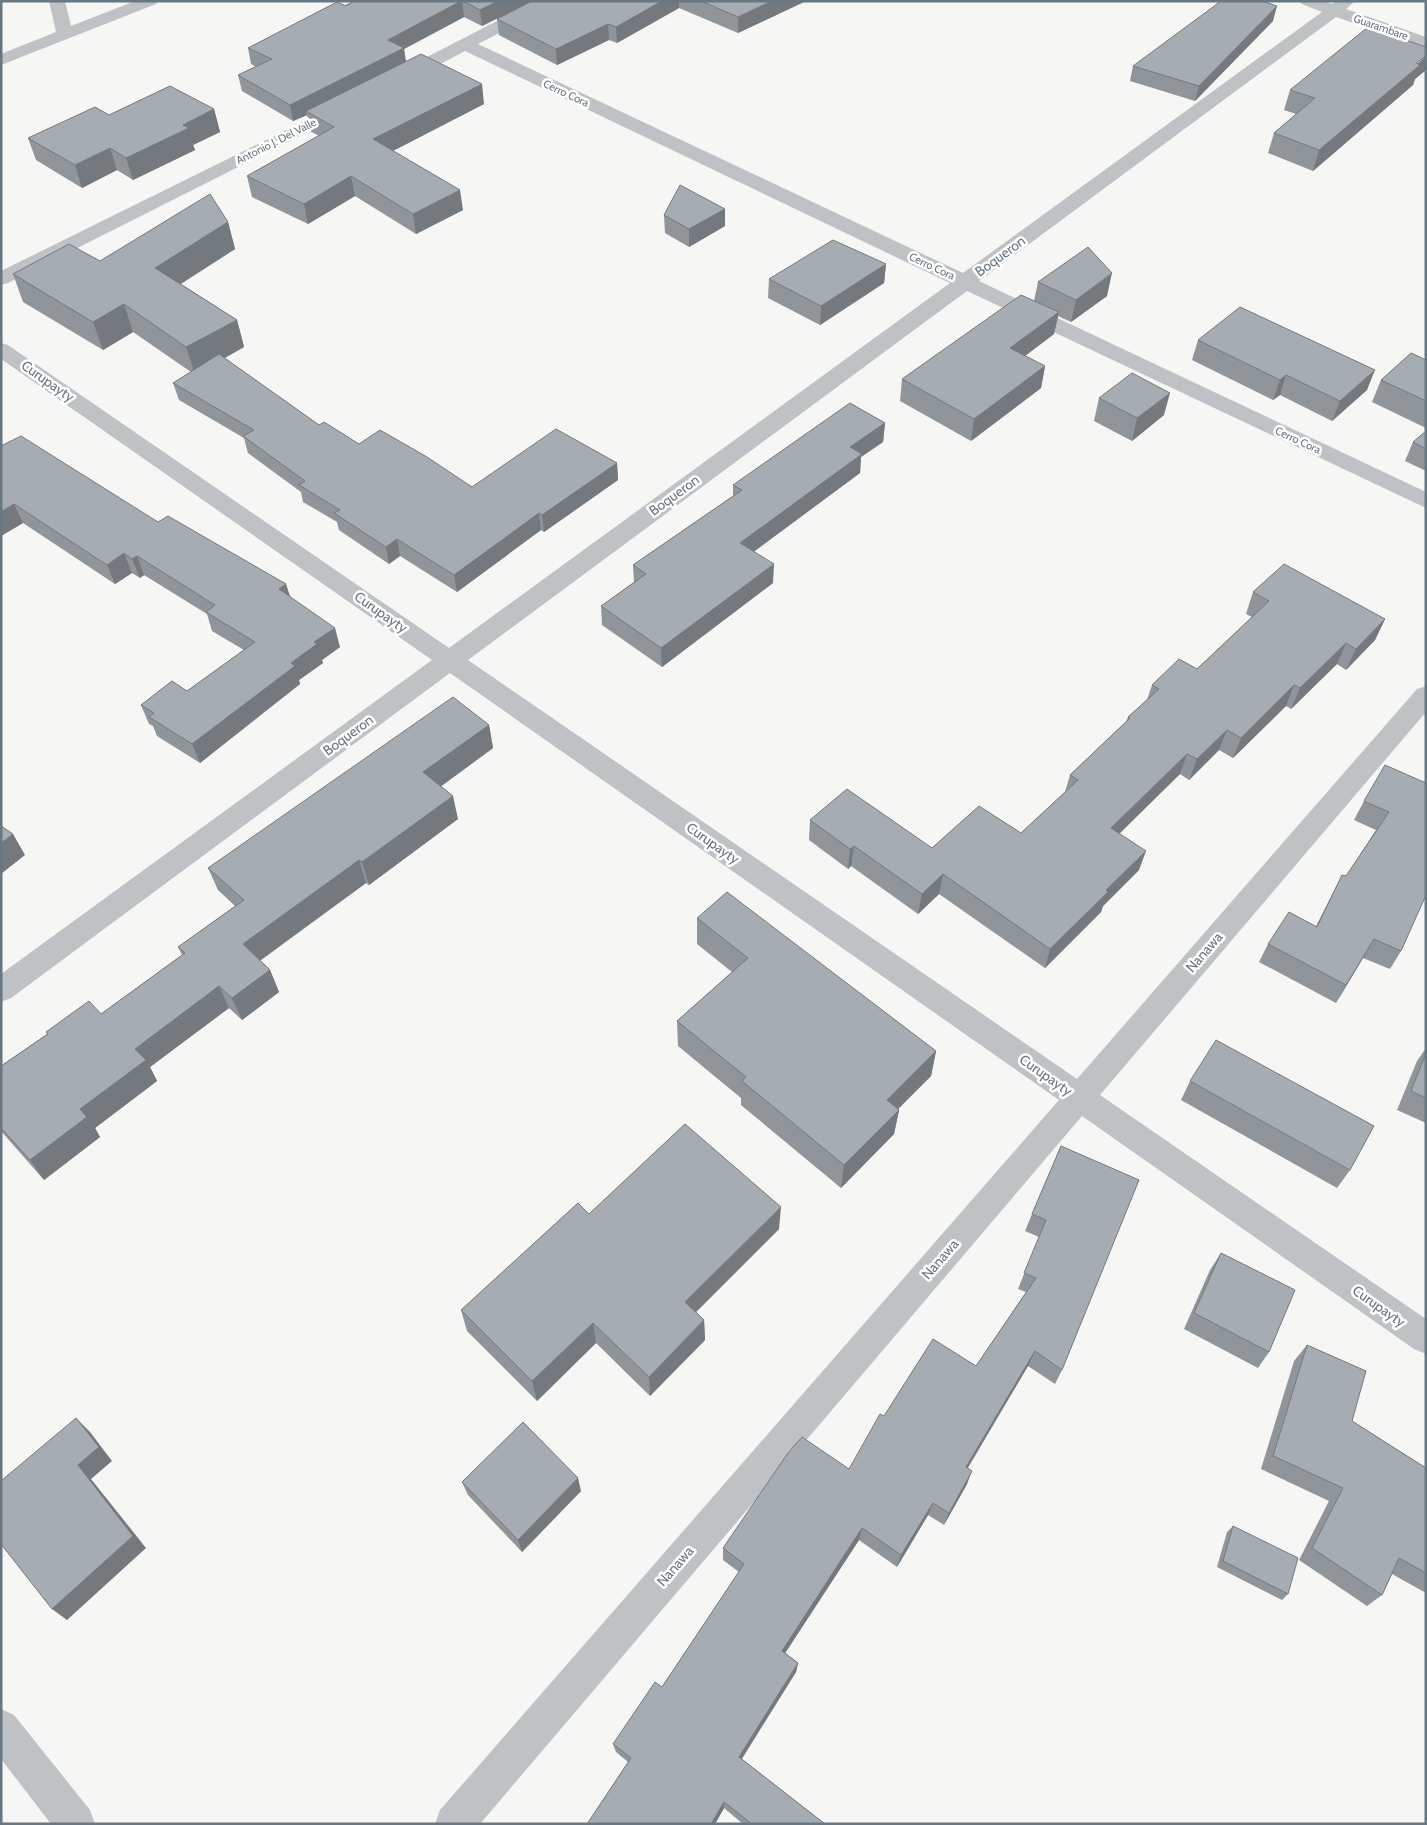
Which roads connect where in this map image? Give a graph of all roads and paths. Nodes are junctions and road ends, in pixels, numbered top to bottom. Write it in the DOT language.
graph roads {
  1 [pos="57,1"];
  2 [pos="150,1"];
  3 [pos="549,1"];
  4 [pos="1308,1"];
  5 [pos="1341,6"];
  6 [pos="65,35"];
  7 [pos="1426,43"];
  8 [pos="466,45"];
  9 [pos="1,60"];
  10 [pos="387,85"];
  11 [pos="360,98"];
  12 [pos="1,279"];
  13 [pos="965,282"];
  14 [pos="1,349"];
  15 [pos="1426,500"];
  16 [pos="450,660"];
  17 [pos="1426,695"];
  18 [pos="1,990"];
  19 [pos="1079,1098"];
  20 [pos="1426,1338"];
  21 [pos="1,1728"];
  22 [pos="76,1824"];
  23 [pos="454,1824"];
  1 -- 6 [label="street"];
  2 -- 6 [label="street"];
  3 -- 8 [label="street"];
  4 -- 5 [label="street, Guarambare"];
  5 -- 7 [label="street, Guarambare"];
  5 -- 13 [label="street, Boqueron"];
  6 -- 9 [label="street"];
  8 -- 10 [label="street"];
  8 -- 13 [label="street, Cerro Cora"];
  11 -- 12 [label="street, Antonio J. Del Valle"];
  13 -- 15 [label="street, Cerro Cora"];
  13 -- 16 [label="street, Boqueron"];
  14 -- 16 [label="street, Curupayty"];
  16 -- 18 [label="street, Boqueron"];
  16 -- 19 [label="street, Curupayty"];
  17 -- 19 [label="street, Nanawa"];
  19 -- 20 [label="street, Curupayty"];
  19 -- 23 [label="street, Nanawa"];
  21 -- 22 [label="street"];
}
